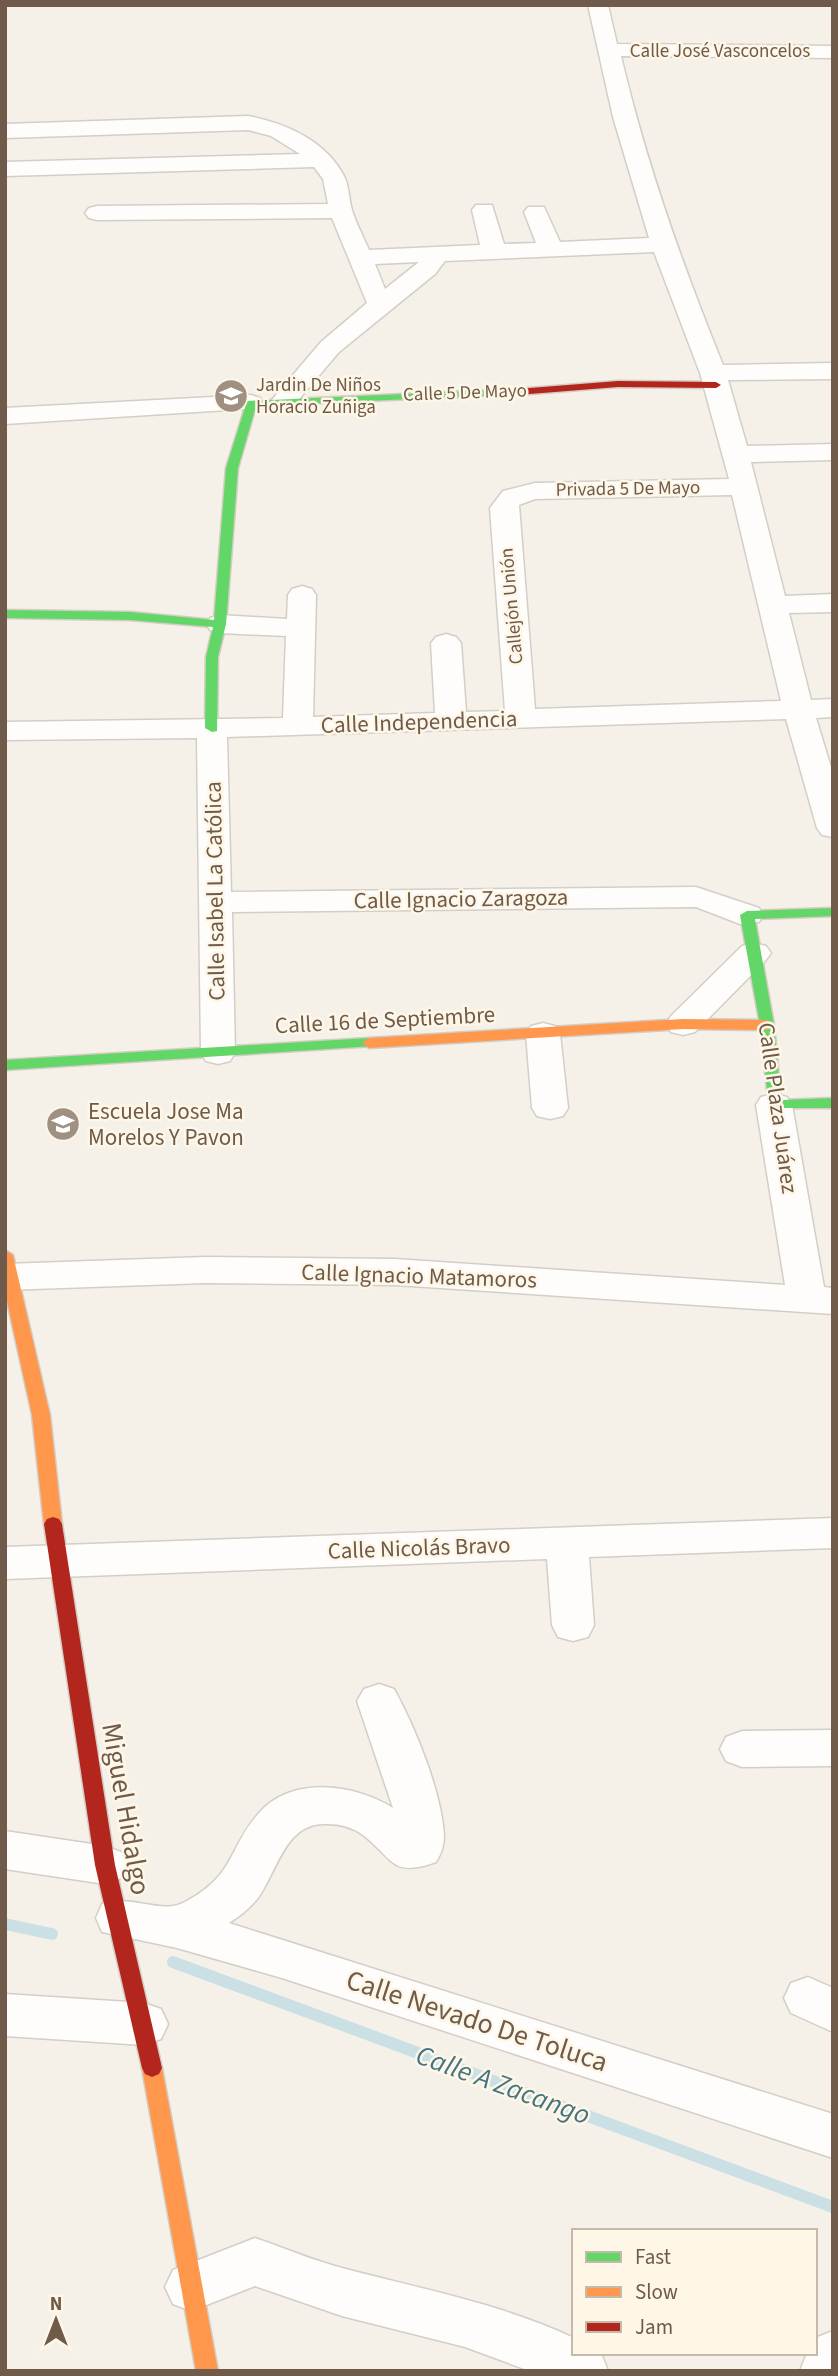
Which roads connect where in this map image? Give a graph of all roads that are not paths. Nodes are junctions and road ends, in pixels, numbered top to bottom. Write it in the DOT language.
graph roads {
  1 [pos="598,5"];
  2 [pos="607,50"];
  3 [pos="833,52"];
  4 [pos="5,131"];
  5 [pos="321,160"];
  6 [pos="5,169"];
  7 [pos="335,183"];
  8 [pos="209,184"];
  9 [pos="270,184"];
  10 [pos="308,184"];
  11 [pos="484,210"];
  12 [pos="341,211"];
  13 [pos="536,212"];
  14 [pos="97,213"];
  15 [pos="663,245"];
  16 [pos="551,250"];
  17 [pos="494,253"];
  18 [pos="438,255"];
  19 [pos="362,257"];
  20 [pos="380,305"];
  21 [pos="833,372"];
  22 [pos="714,379"];
  23 [pos="285,400"];
  24 [pos="251,403"];
  25 [pos="5,416"];
  26 [pos="833,452"];
  27 [pos="736,454"];
  28 [pos="744,487"];
  29 [pos="513,496"];
  30 [pos="302,595"];
  31 [pos="833,603"];
  32 [pos="775,605"];
  33 [pos="5,614"];
  34 [pos="220,624"];
  35 [pos="300,628"];
  36 [pos="446,643"];
  37 [pos="833,708"];
  38 [pos="798,709"];
  39 [pos="522,718"];
  40 [pos="451,721"];
  41 [pos="298,727"];
  42 [pos="212,729"];
  43 [pos="5,731"];
  44 [pos="833,828"];
  45 [pos="216,902"];
  46 [pos="833,912"];
  47 [pos="747,915"];
  48 [pos="754,953"];
  49 [pos="683,1024"];
  50 [pos="767,1025"];
  51 [pos="543,1034"];
  52 [pos="218,1053"];
  53 [pos="5,1065"];
  54 [pos="833,1103"];
  55 [pos="774,1104"];
  56 [pos="550,1108"];
  57 [pos="7,1270"];
  58 [pos="820,1301"];
  59 [pos="833,1534"];
  60 [pos="567,1542"];
  61 [pos="5,1563"];
  62 [pos="58,1563"];
  63 [pos="573,1625"];
  64 [pos="379,1701"];
  65 [pos="833,1748"];
  66 [pos="742,1749"];
  67 [pos="5,1850"];
  68 [pos="105,1866"];
  69 [pos="119,1918"];
  70 [pos="177,1928"];
  71 [pos="5,2015"];
  72 [pos="144,2024"];
  73 [pos="833,2136"];
  74 [pos="191,2287"];
  75 [pos="833,2356"];
  76 [pos="207,2371"];
  77 [pos="582,2371"];
  78 [pos="826,2371"];
  1 -- 2 [label="street"];
  2 -- 3 [label="street, Calle José Vasconcelos"];
  2 -- 15 [label="street"];
  4 -- 5 [label="street"];
  5 -- 6 [label="street"];
  5 -- 7 [label="street"];
  7 -- 10 [label="street"];
  7 -- 12 [label="street"];
  8 -- 9 [label="street"];
  11 -- 17 [label="street"];
  12 -- 14 [label="street"];
  12 -- 19 [label="street"];
  13 -- 16 [label="street"];
  15 -- 16 [label="street"];
  15 -- 22 [label="street"];
  16 -- 17 [label="street"];
  17 -- 18 [label="street"];
  18 -- 19 [label="street"];
  18 -- 20 [label="street"];
  19 -- 20 [label="street"];
  20 -- 23 [label="street"];
  21 -- 22 [label="street"];
  22 -- 23 [label="street, Calle 5 De Mayo"];
  22 -- 27 [label="street"];
  23 -- 24 [label="street, Calle 5 De Mayo"];
  24 -- 25 [label="street, Calle 5 De Mayo"];
  24 -- 34 [label="street"];
  26 -- 27 [label="street"];
  27 -- 28 [label="street"];
  28 -- 29 [label="street, Privada 5 De Mayo"];
  28 -- 32 [label="street"];
  29 -- 39 [label="street, Callejón Unión"];
  30 -- 35 [label="street"];
  31 -- 32 [label="street"];
  32 -- 38 [label="street"];
  33 -- 34 [label="street"];
  34 -- 35 [label="street"];
  34 -- 42 [label="street"];
  35 -- 41 [label="street"];
  36 -- 40 [label="street"];
  37 -- 38 [label="street, Calle Independencia"];
  38 -- 39 [label="street, Calle Independencia"];
  38 -- 44 [label="street"];
  39 -- 40 [label="street, Calle Independencia"];
  40 -- 41 [label="street, Calle Independencia"];
  41 -- 42 [label="street, Calle Independencia"];
  42 -- 43 [label="street, Calle Independencia"];
  42 -- 45 [label="street, Calle Isabel La Católica"];
  45 -- 47 [label="street, Calle Ignacio Zaragoza"];
  45 -- 52 [label="street, Calle Isabel La Católica"];
  46 -- 47 [label="street"];
  47 -- 48 [label="street, Calle Plaza Juárez"];
  48 -- 49 [label="street"];
  48 -- 50 [label="street, Calle Plaza Juárez"];
  49 -- 50 [label="street, Calle 16 de Septiembre"];
  49 -- 51 [label="street, Calle 16 de Septiembre"];
  50 -- 55 [label="street, Calle Plaza Juárez"];
  51 -- 52 [label="street, Calle 16 de Septiembre"];
  51 -- 56 [label="street"];
  52 -- 53 [label="street, Calle 16 de Septiembre"];
  54 -- 55 [label="street"];
  55 -- 58 [label="street, Calle Plaza Juárez"];
  57 -- 58 [label="street, Calle Ignacio Matamoros"];
  57 -- 62 [label="street, Miguel Hidalgo"];
  59 -- 60 [label="street, Calle Nicolás Bravo"];
  60 -- 62 [label="street, Calle Nicolás Bravo"];
  60 -- 63 [label="street"];
  61 -- 62 [label="street, Calle Nicolás Bravo"];
  62 -- 68 [label="street, Miguel Hidalgo"];
  64 -- 70 [label="street"];
  65 -- 66 [label="street"];
  67 -- 68 [label="street"];
  68 -- 69 [label="street, Miguel Hidalgo"];
  69 -- 70 [label="street, Calle Nevado De Toluca"];
  69 -- 72 [label="street, Miguel Hidalgo"];
  70 -- 73 [label="street, Calle Nevado De Toluca"];
  71 -- 72 [label="street"];
  72 -- 74 [label="street, Miguel Hidalgo"];
  74 -- 76 [label="street, Miguel Hidalgo"];
  74 -- 77 [label="street"];
  75 -- 78 [label="street"];
}
